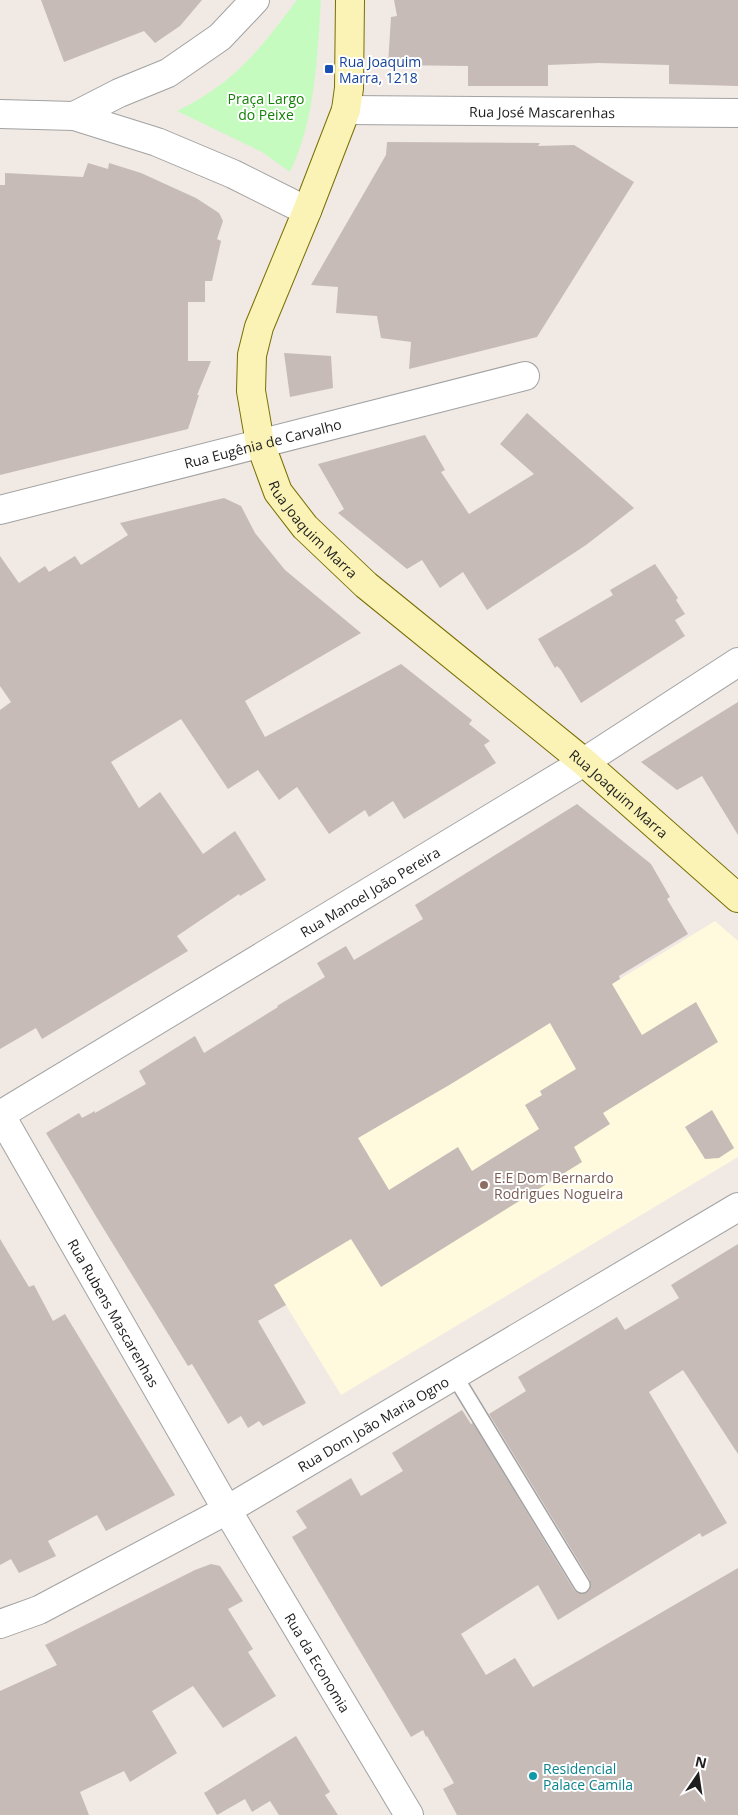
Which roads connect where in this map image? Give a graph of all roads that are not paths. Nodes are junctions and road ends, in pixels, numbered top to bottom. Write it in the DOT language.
graph roads {
  1 [pos="255,0"];
  2 [pos="350,0"];
  3 [pos="346,110"];
  4 [pos="738,113"];
  5 [pos="0,114"];
  6 [pos="74,116"];
  7 [pos="307,211"];
  8 [pos="525,376"];
  9 [pos="260,443"];
  10 [pos="0,510"];
  11 [pos="738,662"];
  12 [pos="584,762"];
  13 [pos="738,898"];
  14 [pos="0,1115"];
  15 [pos="738,1207"];
  16 [pos="454,1375"];
  17 [pos="227,1510"];
  18 [pos="582,1585"];
  19 [pos="0,1624"];
  20 [pos="409,1815"];
  1 -- 6 [label="street"];
  2 -- 3 [label="street, Rua Joaquim Marra"];
  3 -- 4 [label="street, Rua José Mascarenhas"];
  3 -- 7 [label="street, Rua Joaquim Marra"];
  5 -- 6 [label="street"];
  6 -- 7 [label="street"];
  7 -- 9 [label="street, Rua Joaquim Marra"];
  8 -- 9 [label="street, Rua Eugênia de Carvalho"];
  9 -- 10 [label="street, Rua Eugênia de Carvalho"];
  9 -- 12 [label="street, Rua Joaquim Marra"];
  11 -- 12 [label="street, Rua Manoel João Pereira"];
  12 -- 13 [label="street, Rua Joaquim Marra"];
  12 -- 14 [label="street, Rua Manoel João Pereira"];
  14 -- 17 [label="street, Rua Rubens Mascarenhas"];
  15 -- 16 [label="street, Rua Dom João Maria Ogno"];
  16 -- 17 [label="street, Rua Dom João Maria Ogno"];
  16 -- 18 [label="lane"];
  17 -- 19 [label="street, Rua Dom João Maria Ogno"];
  17 -- 20 [label="street, Rua da Economia"];
}
